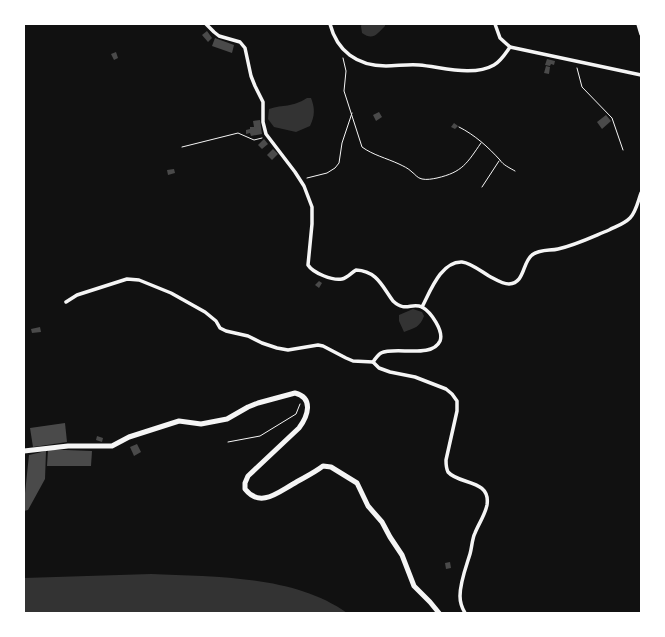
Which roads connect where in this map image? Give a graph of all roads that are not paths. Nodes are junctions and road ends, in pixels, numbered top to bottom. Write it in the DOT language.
graph roads {
  1 [pos="206,24"];
  2 [pos="330,24"];
  3 [pos="495,24"];
  4 [pos="638,24"];
  5 [pos="641,34"];
  6 [pos="510,47"];
  7 [pos="641,75"];
  8 [pos="641,194"];
  9 [pos="66,302"];
  10 [pos="422,308"];
  11 [pos="373,362"];
  12 [pos="24,451"];
  13 [pos="439,613"];
  14 [pos="465,613"];
  1 -- 10 [label="street"];
  2 -- 6 [label="street"];
  3 -- 6 [label="street"];
  4 -- 5 [label="street"];
  6 -- 7 [label="street"];
  8 -- 10 [label="street"];
  9 -- 11 [label="street"];
  10 -- 11 [label="street"];
  11 -- 14 [label="street"];
  12 -- 13 [label="main road"];
}
